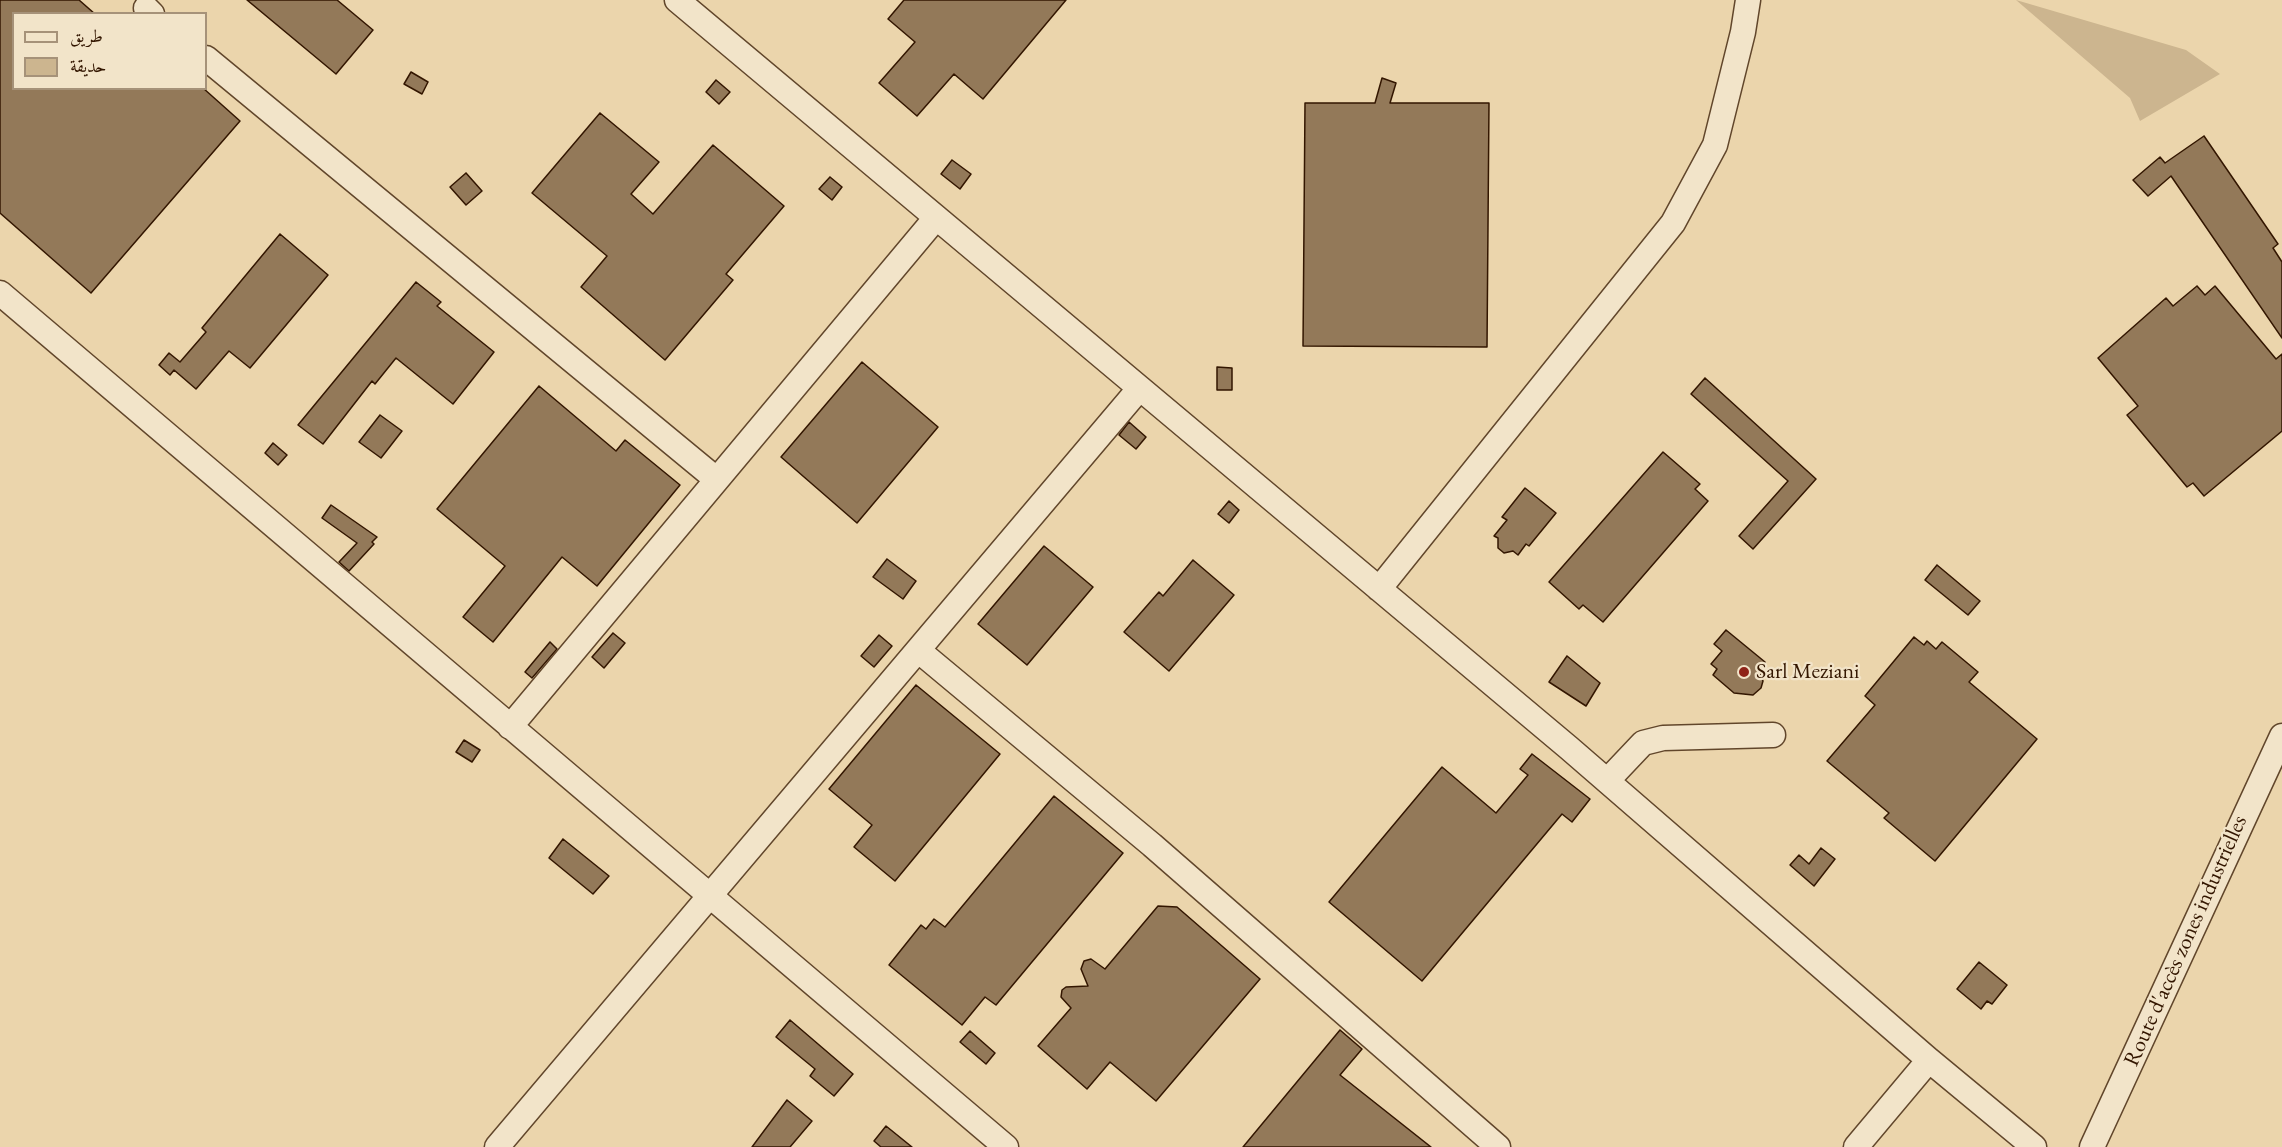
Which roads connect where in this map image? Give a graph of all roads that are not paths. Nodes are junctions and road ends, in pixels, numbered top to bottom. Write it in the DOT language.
graph roads {
  1 [pos="677,0"];
  2 [pos="1748,0"];
  3 [pos="207,59"];
  4 [pos="935,219"];
  5 [pos="3,301"];
  6 [pos="1139,389"];
  7 [pos="716,478"];
  8 [pos="1379,589"];
  9 [pos="919,651"];
  10 [pos="510,727"];
  11 [pos="1773,735"];
  12 [pos="2282,735"];
  13 [pos="1607,781"];
  14 [pos="710,896"];
  15 [pos="1929,1060"];
  16 [pos="497,1147"];
  17 [pos="1006,1147"];
  18 [pos="1498,1147"];
  19 [pos="1856,1147"];
  20 [pos="2034,1147"];
  21 [pos="2092,1147"];
  1 -- 4 [label="street"];
  2 -- 8 [label="street"];
  3 -- 7 [label="street"];
  4 -- 6 [label="street"];
  4 -- 7 [label="street"];
  5 -- 10 [label="street"];
  6 -- 8 [label="street"];
  6 -- 9 [label="street"];
  7 -- 10 [label="street"];
  8 -- 13 [label="street"];
  9 -- 14 [label="street"];
  9 -- 18 [label="street"];
  10 -- 14 [label="street"];
  11 -- 13 [label="street"];
  12 -- 21 [label="street, Route d'accès zones industrielles"];
  13 -- 15 [label="street"];
  14 -- 16 [label="street"];
  14 -- 17 [label="street"];
  15 -- 19 [label="street"];
  15 -- 20 [label="street"];
}
